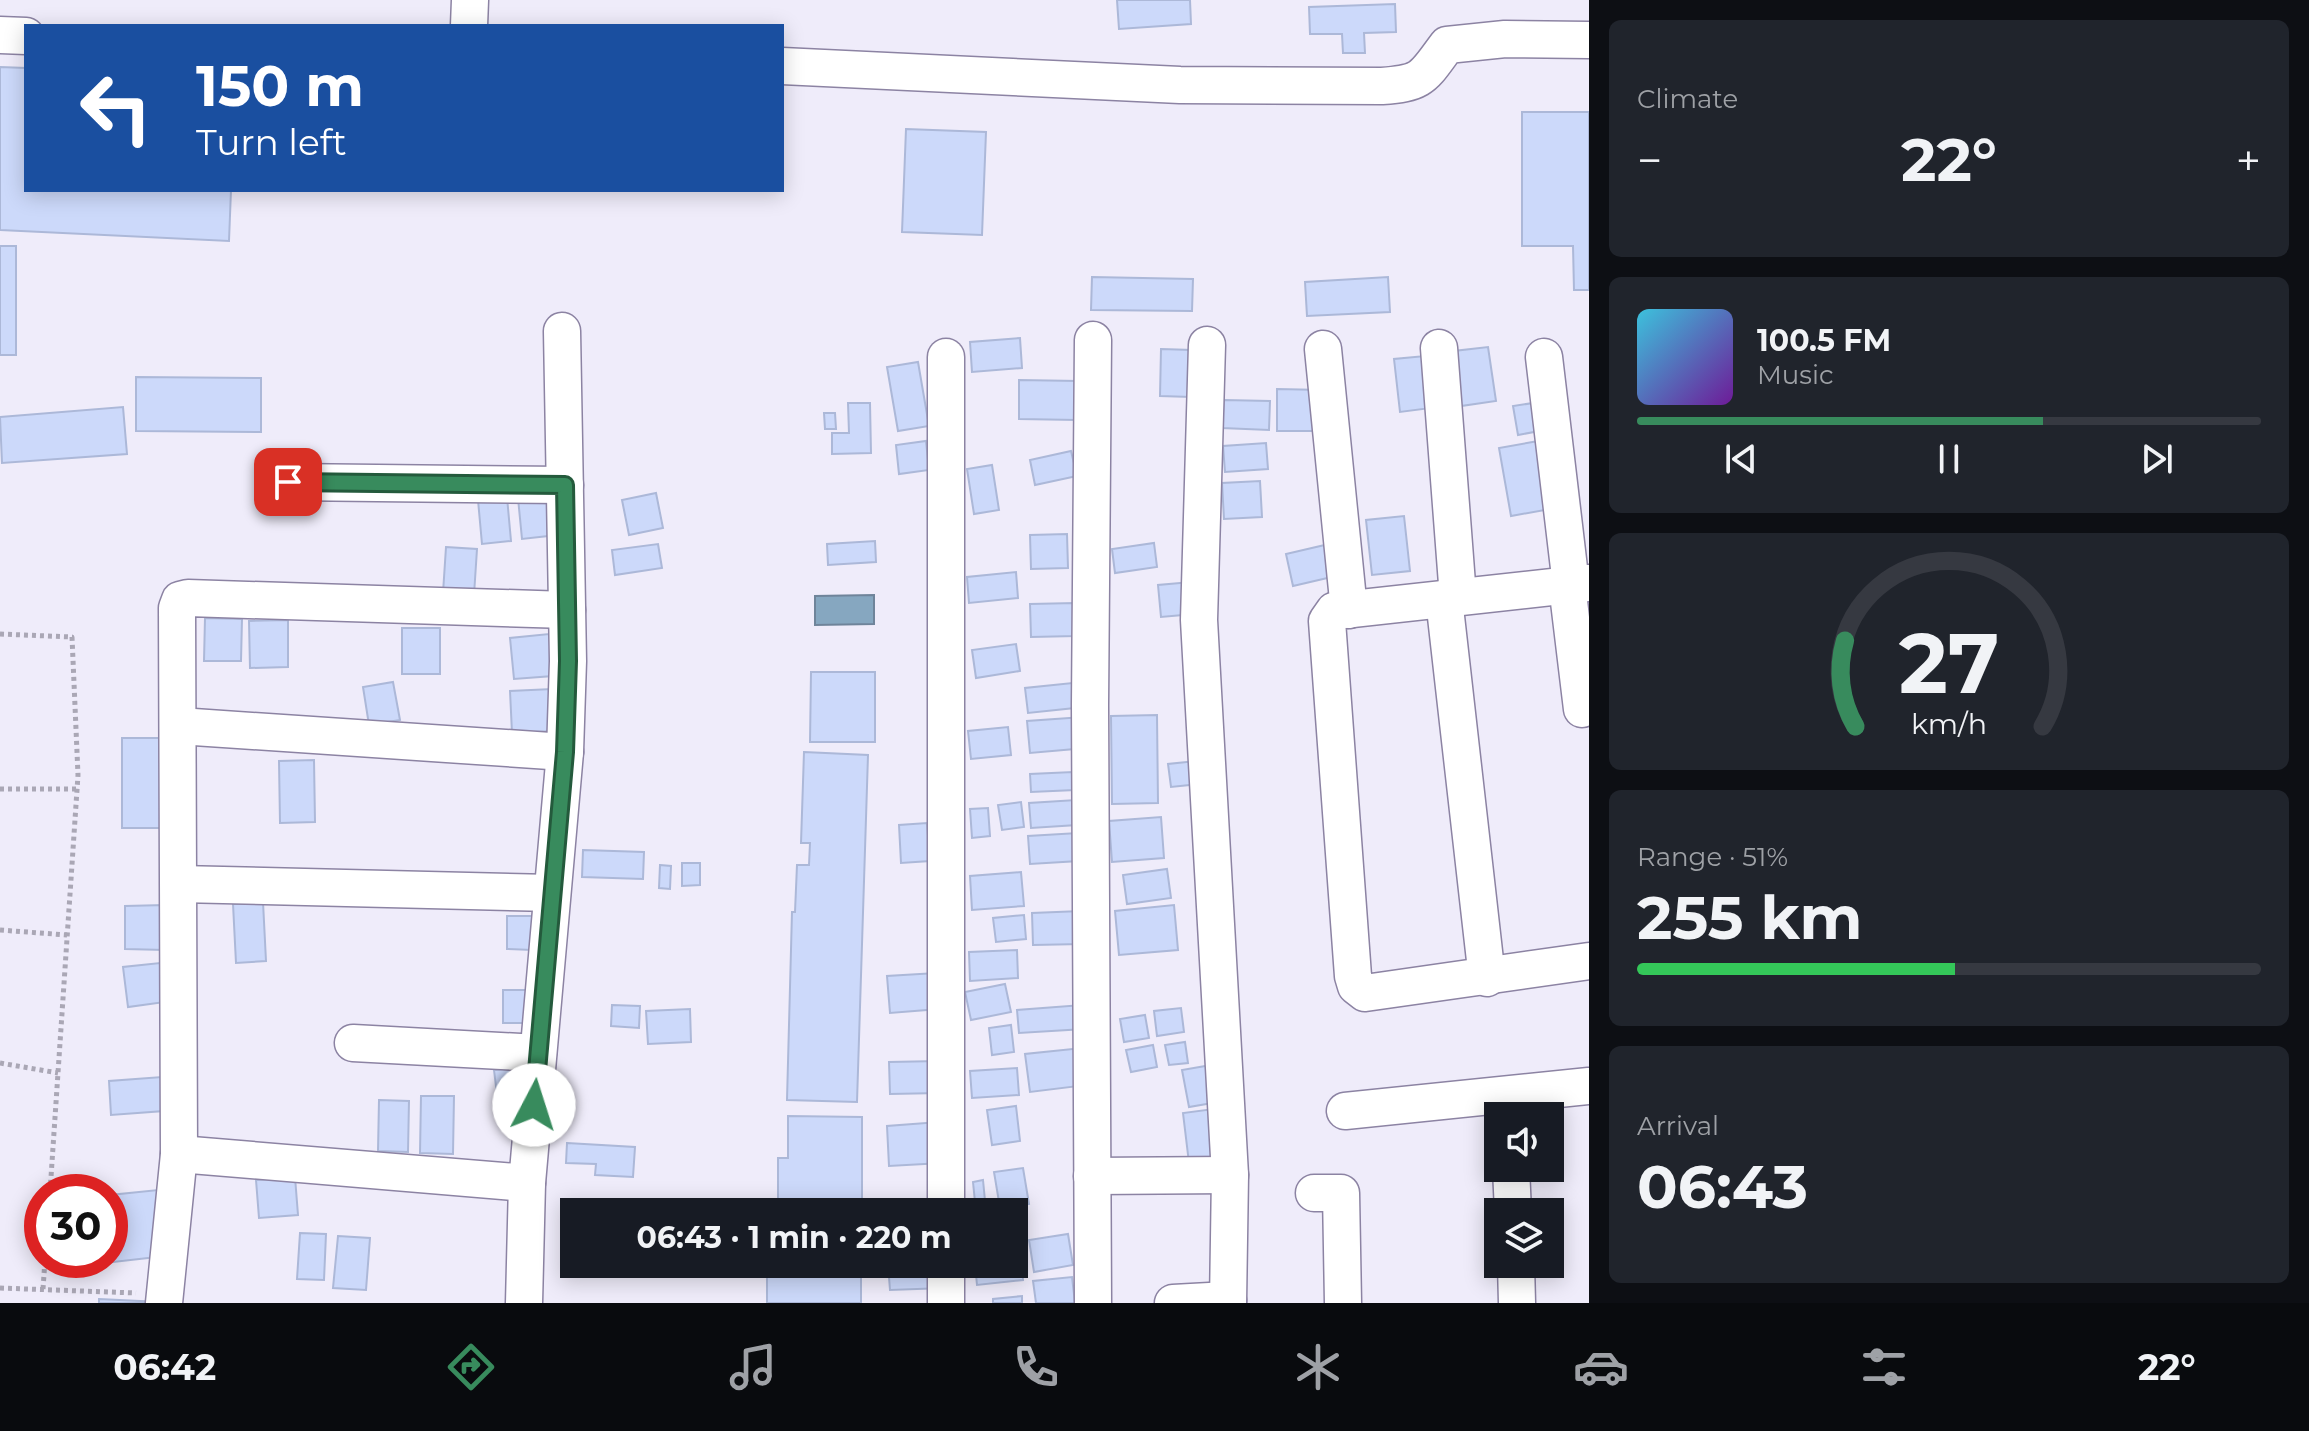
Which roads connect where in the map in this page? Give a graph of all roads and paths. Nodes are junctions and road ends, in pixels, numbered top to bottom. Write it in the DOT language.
graph roads {
  1 [pos="470,0"];
  2 [pos="469,24"];
  3 [pos="0,35"];
  4 [pos="24,36"];
  5 [pos="1589,40"];
  6 [pos="784,66"];
  7 [pos="562,331"];
  8 [pos="1093,340"];
  9 [pos="1207,345"];
  10 [pos="1439,348"];
  11 [pos="1323,349"];
  12 [pos="946,357"];
  13 [pos="1544,357"];
  14 [pos="288,482"];
  15 [pos="565,485"];
  16 [pos="1576,584"];
  17 [pos="1451,598"];
  18 [pos="567,610"];
  19 [pos="1349,610"];
  20 [pos="0,634"];
  21 [pos="1582,709"];
  22 [pos="179,726"];
  23 [pos="565,752"];
  24 [pos="0,789"];
  25 [pos="77,789"];
  26 [pos="179,884"];
  27 [pos="552,893"];
  28 [pos="0,930"];
  29 [pos="67,935"];
  30 [pos="1589,961"];
  31 [pos="1487,978"];
  32 [pos="353,1043"];
  33 [pos="538,1053"];
  34 [pos="0,1063"];
  35 [pos="58,1073"];
  36 [pos="1589,1086"];
  37 [pos="1345,1111"];
  38 [pos="179,1154"];
  39 [pos="51,1174"];
  40 [pos="1230,1175"];
  41 [pos="1092,1176"];
  42 [pos="527,1183"];
  43 [pos="1314,1193"];
  44 [pos="946,1198"];
  45 [pos="44,1278"];
  46 [pos="946,1278"];
  47 [pos="1516,1278"];
  48 [pos="0,1288"];
  49 [pos="43,1289"];
  50 [pos="165,1298"];
  51 [pos="1228,1302"];
  52 [pos="524,1303"];
  53 [pos="946,1303"];
  54 [pos="1093,1303"];
  55 [pos="1173,1303"];
  56 [pos="1343,1303"];
  57 [pos="1517,1303"];
  1 -- 2 [label="street"];
  3 -- 4 [label="street"];
  5 -- 6 [label="street"];
  7 -- 15 [label="street"];
  8 -- 41 [label="street"];
  9 -- 40 [label="street"];
  10 -- 17 [label="street"];
  11 -- 19 [label="street"];
  12 -- 44 [label="street"];
  13 -- 16 [label="street"];
  14 -- 15 [label="street"];
  15 -- 18 [label="street"];
  16 -- 17 [label="street"];
  16 -- 21 [label="street"];
  17 -- 19 [label="street"];
  17 -- 31 [label="street"];
  18 -- 22 [label="street"];
  18 -- 23 [label="street"];
  19 -- 31 [label="street"];
  20 -- 25 [label="path"];
  22 -- 23 [label="street"];
  22 -- 26 [label="street"];
  23 -- 27 [label="street"];
  24 -- 25 [label="path"];
  25 -- 29 [label="path"];
  26 -- 27 [label="street"];
  26 -- 38 [label="street"];
  27 -- 33 [label="street"];
  28 -- 29 [label="path"];
  29 -- 35 [label="path"];
  30 -- 31 [label="street"];
  32 -- 33 [label="street"];
  33 -- 42 [label="street"];
  34 -- 35 [label="path"];
  35 -- 39 [label="path"];
  36 -- 37 [label="street"];
  38 -- 42 [label="street"];
  38 -- 50 [label="street"];
  40 -- 41 [label="street"];
  40 -- 51 [label="street"];
  41 -- 54 [label="street"];
  42 -- 52 [label="street"];
  43 -- 56 [label="street"];
  45 -- 49 [label="path"];
  46 -- 53 [label="street"];
  47 -- 57 [label="street"];
  48 -- 49 [label="path"];
  49 -- 50 [label="path"];
  51 -- 55 [label="street"];
}
